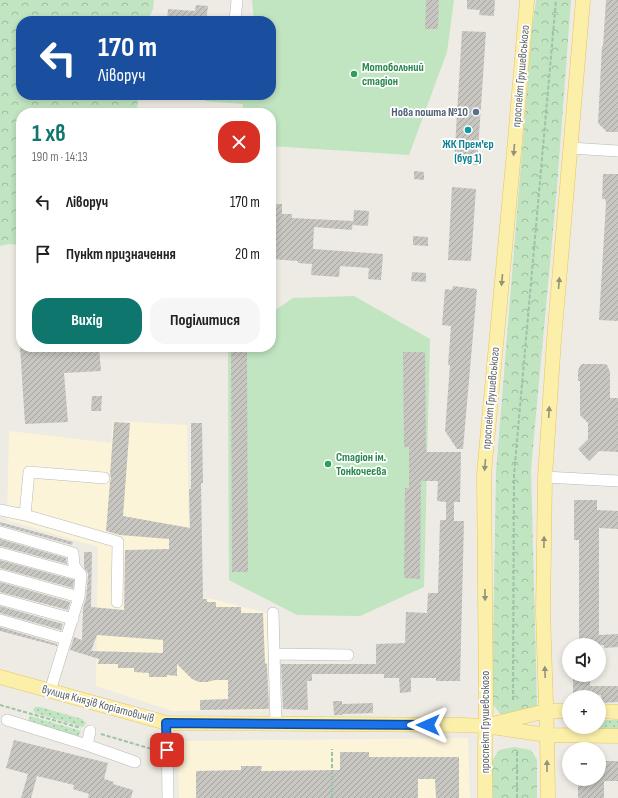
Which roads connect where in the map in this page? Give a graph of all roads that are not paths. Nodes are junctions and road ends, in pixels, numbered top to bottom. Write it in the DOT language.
graph roads {
  1 [pos="237,0"];
  2 [pos="526,0"];
  3 [pos="583,0"];
  4 [pos="235,16"];
  5 [pos="570,148"];
  6 [pos="618,151"];
  7 [pos="546,477"];
  8 [pos="104,478"];
  9 [pos="618,482"];
  10 [pos="0,510"];
  11 [pos="25,515"];
  12 [pos="0,532"];
  13 [pos="0,553"];
  14 [pos="0,575"];
  15 [pos="81,575"];
  16 [pos="79,597"];
  17 [pos="0,599"];
  18 [pos="117,602"];
  19 [pos="273,613"];
  20 [pos="73,619"];
  21 [pos="0,620"];
  22 [pos="66,639"];
  23 [pos="274,654"];
  24 [pos="348,654"];
  25 [pos="0,677"];
  26 [pos="50,691"];
  27 [pos="546,711"];
  28 [pos="562,711"];
  29 [pos="606,711"];
  30 [pos="618,712"];
  31 [pos="7,720"];
  32 [pos="166,723"];
  33 [pos="276,724"];
  34 [pos="485,726"];
  35 [pos="90,731"];
  36 [pos="547,735"];
  37 [pos="618,736"];
  38 [pos="87,745"];
  39 [pos="135,762"];
  40 [pos="168,798"];
  41 [pos="485,798"];
  42 [pos="548,798"];
  1 -- 4 [label="street"];
  2 -- 34 [label="main road, проспект Грушевського, one-way"];
  3 -- 5 [label="main road"];
  5 -- 6 [label="street"];
  7 -- 5 [label="main road, one-way"];
  7 -- 9 [label="street"];
  27 -- 7 [label="main road, one-way"];
  8 -- 11 [label="street"];
  10 -- 11 [label="street"];
  11 -- 18 [label="street"];
  12 -- 15 [label="street"];
  13 -- 15 [label="street"];
  14 -- 16 [label="street"];
  15 -- 16 [label="street"];
  16 -- 20 [label="street"];
  17 -- 20 [label="street"];
  19 -- 23 [label="street"];
  20 -- 22 [label="street"];
  21 -- 22 [label="street"];
  22 -- 26 [label="street"];
  23 -- 24 [label="street"];
  23 -- 33 [label="street"];
  25 -- 26 [label="main road, вулиця Князів Коріатовичів"];
  26 -- 32 [label="main road, вулиця Князів Коріатовичів"];
  27 -- 28 [label="main road, вулиця Князів Коріатовичів"];
  27 -- 34 [label="main road, вулиця Князів Коріатовичів"];
  27 -- 36 [label="main road"];
  29 -- 30 [label="main road"];
  31 -- 38 [label="street"];
  32 -- 33 [label="main road, вулиця Князів Коріатовичів"];
  32 -- 40 [label="street"];
  33 -- 34 [label="main road, вулиця Князів Коріатовичів"];
  34 -- 36 [label="main road, вулиця Князів Коріатовичів"];
  34 -- 41 [label="main road, проспект Грушевського"];
  35 -- 38 [label="street"];
  36 -- 37 [label="main road, вулиця Князів Коріатовичів"];
  42 -- 36 [label="main road, one-way"];
  38 -- 39 [label="street"];
}
